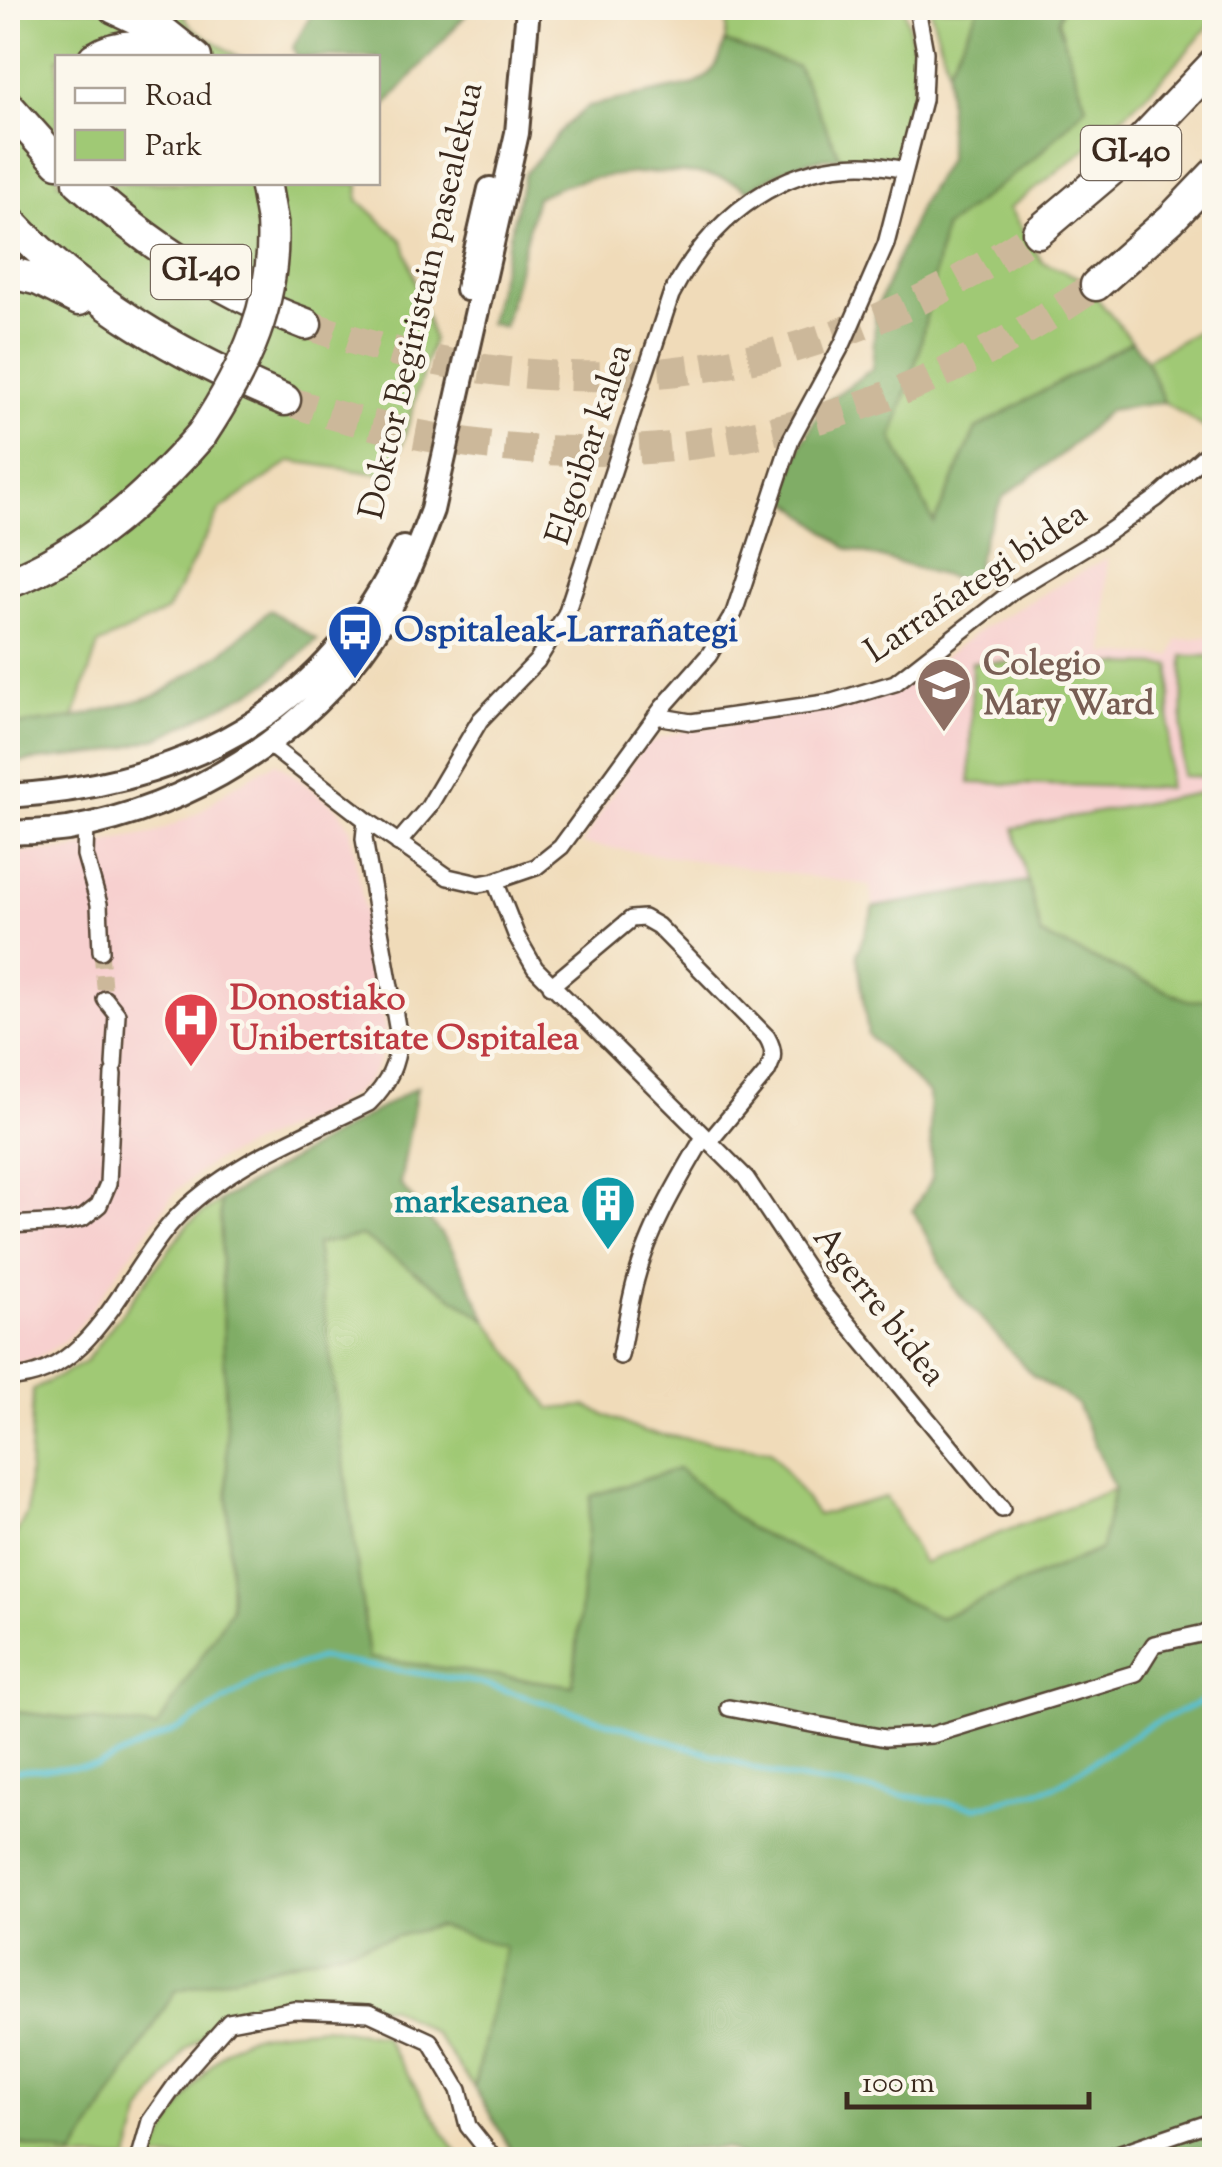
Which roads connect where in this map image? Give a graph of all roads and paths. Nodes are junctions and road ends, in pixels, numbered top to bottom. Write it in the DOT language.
graph roads {
  1 [pos="114,8"];
  2 [pos="515,8"];
  3 [pos="528,8"];
  4 [pos="917,8"];
  5 [pos="101,55"];
  6 [pos="169,55"];
  7 [pos="192,55"];
  8 [pos="1214,64"];
  9 [pos="8,106"];
  10 [pos="55,159"];
  11 [pos="905,170"];
  12 [pos="1214,174"];
  13 [pos="266,185"];
  14 [pos="100,194"];
  15 [pos="8,219"];
  16 [pos="1038,232"];
  17 [pos="8,272"];
  18 [pos="1096,285"];
  19 [pos="306,324"];
  20 [pos="150,333"];
  21 [pos="284,400"];
  22 [pos="1214,447"];
  23 [pos="8,583"];
  24 [pos="322,668"];
  25 [pos="656,716"];
  26 [pos="225,740"];
  27 [pos="269,744"];
  28 [pos="198,751"];
  29 [pos="104,781"];
  30 [pos="191,790"];
  31 [pos="8,796"];
  32 [pos="366,820"];
  33 [pos="86,825"];
  34 [pos="8,833"];
  35 [pos="398,843"];
  36 [pos="496,881"];
  37 [pos="102,951"];
  38 [pos="551,986"];
  39 [pos="105,999"];
  40 [pos="707,1140"];
  41 [pos="8,1225"];
  42 [pos="620,1356"];
  43 [pos="8,1378"];
  44 [pos="1002,1509"];
  45 [pos="1214,1630"];
  46 [pos="729,1708"];
  47 [pos="1214,2122"];
  48 [pos="139,2160"];
  49 [pos="495,2160"];
  50 [pos="1100,2160"];
  1 -- 7 [label="highway"];
  2 -- 24 [label="main road, Doktor Begiristain pasealekua"];
  3 -- 27 [label="main road"];
  4 -- 11 [label="street"];
  5 -- 6 [label="highway"];
  8 -- 16 [label="highway, GI-40"];
  9 -- 10 [label="highway"];
  11 -- 25 [label="street"];
  11 -- 35 [label="street, Elgoibar kalea"];
  12 -- 18 [label="highway, GI-40"];
  13 -- 23 [label="highway, bridge"];
  14 -- 19 [label="highway, GI-40"];
  15 -- 20 [label="highway, GI-40"];
  17 -- 20 [label="highway"];
  20 -- 21 [label="highway, GI-40"];
  22 -- 25 [label="street, Larrañategi bidea"];
  24 -- 26 [label="main road"];
  24 -- 27 [label="main road"];
  25 -- 36 [label="street"];
  26 -- 27 [label="main road"];
  26 -- 28 [label="main road"];
  27 -- 30 [label="main road"];
  27 -- 32 [label="street"];
  28 -- 29 [label="main road"];
  28 -- 30 [label="main road"];
  29 -- 31 [label="main road"];
  29 -- 33 [label="main road"];
  30 -- 33 [label="main road"];
  32 -- 35 [label="street"];
  32 -- 43 [label="street"];
  33 -- 34 [label="main road"];
  33 -- 37 [label="street"];
  35 -- 36 [label="street"];
  36 -- 38 [label="street, Agerre bidea"];
  38 -- 40 [label="street, Agerre bidea"];
  38 -- 40 [label="street"];
  39 -- 41 [label="street"];
  40 -- 42 [label="street"];
  40 -- 44 [label="street, Agerre bidea"];
  45 -- 46 [label="street"];
  47 -- 50 [label="street"];
  48 -- 49 [label="street"];
}
